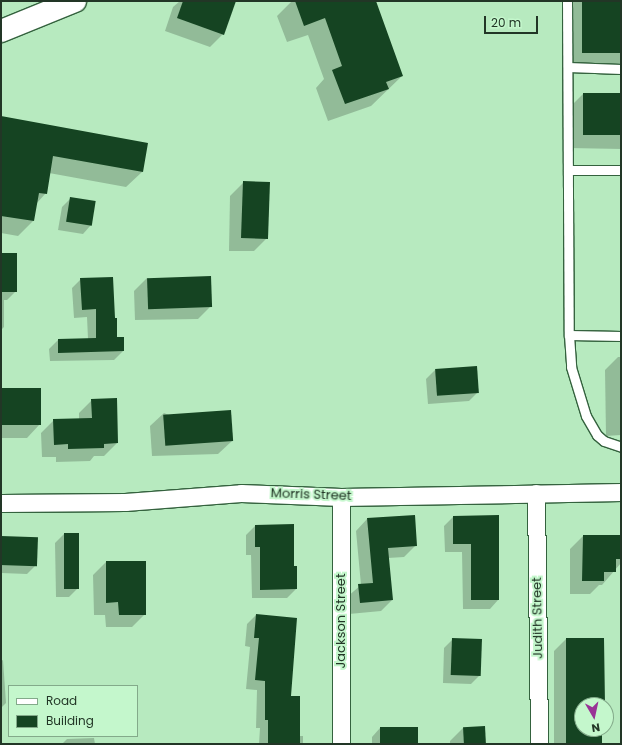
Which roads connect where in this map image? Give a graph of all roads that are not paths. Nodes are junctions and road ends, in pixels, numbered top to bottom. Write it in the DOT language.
graph roads {
  1 [pos="75,1"];
  2 [pos="567,1"];
  3 [pos="1,31"];
  4 [pos="568,67"];
  5 [pos="621,69"];
  6 [pos="568,170"];
  7 [pos="621,170"];
  8 [pos="569,335"];
  9 [pos="621,336"];
  10 [pos="621,447"];
  11 [pos="621,492"];
  12 [pos="536,493"];
  13 [pos="341,497"];
  14 [pos="1,504"];
  15 [pos="341,744"];
  16 [pos="539,744"];
  1 -- 3 [label="main road"];
  2 -- 4 [label="lane"];
  4 -- 5 [label="lane"];
  4 -- 6 [label="lane"];
  6 -- 7 [label="lane"];
  6 -- 8 [label="lane"];
  8 -- 9 [label="lane"];
  8 -- 10 [label="lane"];
  11 -- 12 [label="street, Morris Street"];
  12 -- 13 [label="street, Morris Street"];
  12 -- 16 [label="street, Judith Street"];
  13 -- 14 [label="street, Morris Street"];
  13 -- 15 [label="street, Jackson Street"];
}
